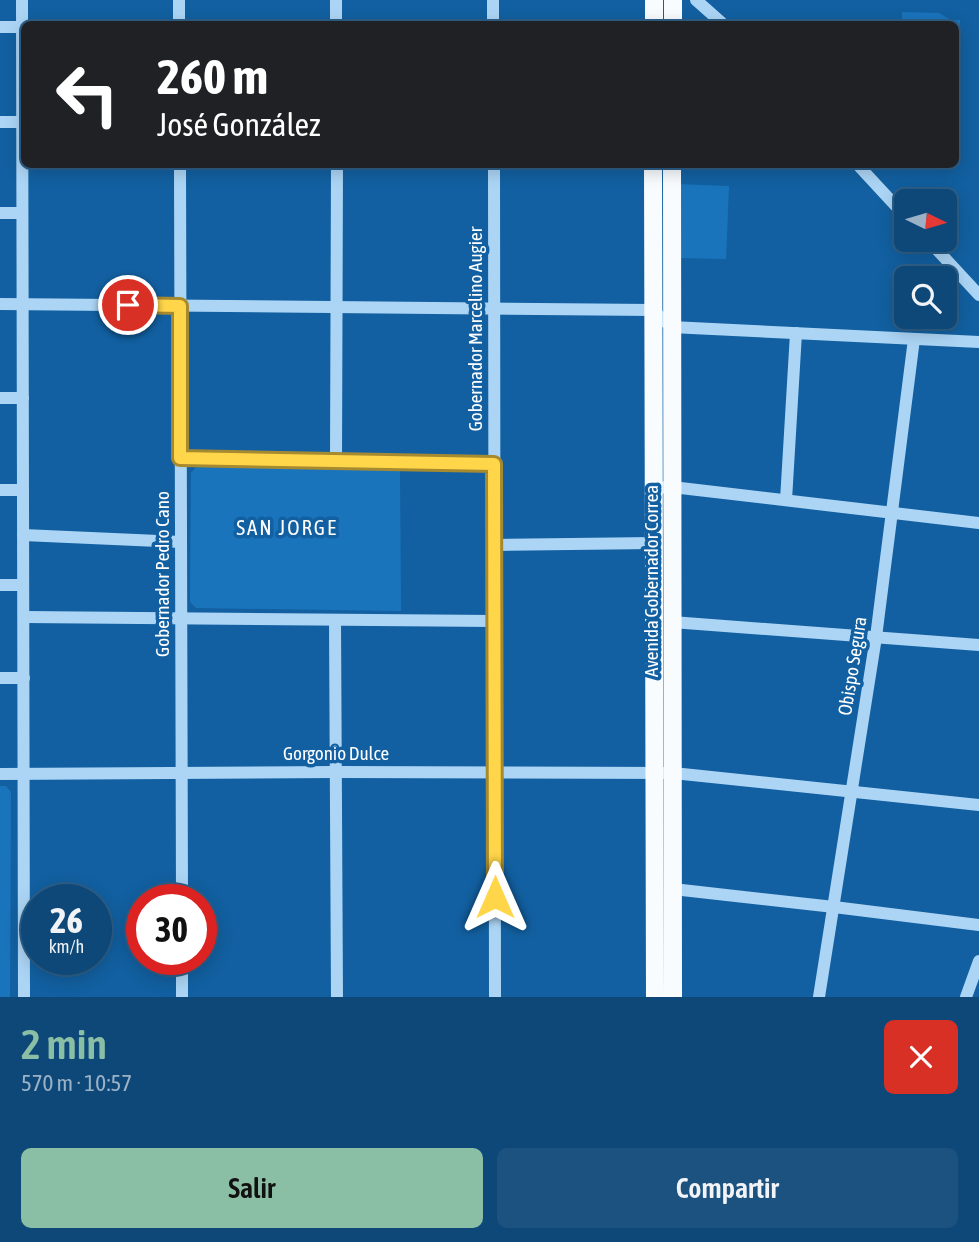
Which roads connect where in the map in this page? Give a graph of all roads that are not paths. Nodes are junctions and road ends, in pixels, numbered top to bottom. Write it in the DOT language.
graph roads {
  1 [pos="22,0"];
  2 [pos="179,0"];
  3 [pos="336,0"];
  4 [pos="494,0"];
  5 [pos="654,0"];
  6 [pos="673,0"];
  7 [pos="696,0"];
  8 [pos="22,21"];
  9 [pos="179,21"];
  10 [pos="336,21"];
  11 [pos="494,21"];
  12 [pos="654,21"];
  13 [pos="673,21"];
  14 [pos="720,21"];
  15 [pos="0,27"];
  16 [pos="21,27"];
  17 [pos="0,122"];
  18 [pos="21,122"];
  19 [pos="22,168"];
  20 [pos="180,168"];
  21 [pos="337,168"];
  22 [pos="494,168"];
  23 [pos="653,168"];
  24 [pos="672,168"];
  25 [pos="861,168"];
  26 [pos="894,204"];
  27 [pos="0,213"];
  28 [pos="22,213"];
  29 [pos="939,252"];
  30 [pos="979,295"];
  31 [pos="0,304"];
  32 [pos="22,304"];
  33 [pos="180,306"];
  34 [pos="337,307"];
  35 [pos="494,309"];
  36 [pos="653,310"];
  37 [pos="671,327"];
  38 [pos="796,333"];
  39 [pos="914,339"];
  40 [pos="979,342"];
  41 [pos="0,398"];
  42 [pos="23,398"];
  43 [pos="180,458"];
  44 [pos="336,461"];
  45 [pos="494,464"];
  46 [pos="672,487"];
  47 [pos="653,488"];
  48 [pos="0,490"];
  49 [pos="23,490"];
  50 [pos="786,500"];
  51 [pos="892,512"];
  52 [pos="979,523"];
  53 [pos="23,535"];
  54 [pos="181,542"];
  55 [pos="654,543"];
  56 [pos="494,545"];
  57 [pos="0,585"];
  58 [pos="23,585"];
  59 [pos="24,617"];
  60 [pos="181,618"];
  61 [pos="335,620"];
  62 [pos="494,621"];
  63 [pos="672,622"];
  64 [pos="876,637"];
  65 [pos="979,645"];
  66 [pos="0,678"];
  67 [pos="24,678"];
  68 [pos="336,772"];
  69 [pos="654,772"];
  70 [pos="181,773"];
  71 [pos="495,773"];
  72 [pos="673,773"];
  73 [pos="0,774"];
  74 [pos="23,774"];
  75 [pos="852,791"];
  76 [pos="979,805"];
  77 [pos="182,884"];
  78 [pos="673,889"];
  79 [pos="834,906"];
  80 [pos="979,925"];
  81 [pos="979,961"];
  82 [pos="182,975"];
  83 [pos="24,997"];
  84 [pos="182,997"];
  85 [pos="337,997"];
  86 [pos="495,997"];
  87 [pos="655,997"];
  88 [pos="673,997"];
  89 [pos="819,997"];
  90 [pos="966,997"];
  1 -- 8 [label="street"];
  2 -- 9 [label="street"];
  3 -- 10 [label="street"];
  4 -- 11 [label="street"];
  5 -- 12 [label="main road"];
  6 -- 13 [label="main road"];
  7 -- 14 [label="street"];
  15 -- 16 [label="street"];
  17 -- 18 [label="street"];
  19 -- 28 [label="street"];
  20 -- 33 [label="street, Gobernador Pedro Cano"];
  21 -- 34 [label="street"];
  22 -- 35 [label="street, Gobernador Marcelino Augier"];
  23 -- 36 [label="main road, Avenida Gobernador Correa"];
  24 -- 37 [label="main road, Avenida Gobernador Correa"];
  25 -- 26 [label="street"];
  27 -- 28 [label="street"];
  28 -- 32 [label="street"];
  29 -- 30 [label="street"];
  31 -- 32 [label="street"];
  32 -- 33 [label="street"];
  32 -- 42 [label="street"];
  33 -- 34 [label="street"];
  33 -- 43 [label="street, Gobernador Pedro Cano"];
  34 -- 35 [label="street"];
  34 -- 44 [label="street"];
  35 -- 36 [label="street"];
  35 -- 45 [label="street, Gobernador Marcelino Augier"];
  36 -- 37 [label="street"];
  36 -- 47 [label="main road, Avenida Gobernador Correa"];
  37 -- 38 [label="street"];
  37 -- 46 [label="main road, Avenida Gobernador Correa"];
  38 -- 39 [label="street"];
  38 -- 50 [label="street"];
  39 -- 40 [label="street"];
  39 -- 51 [label="street, Obispo Segura"];
  41 -- 42 [label="street"];
  42 -- 49 [label="street"];
  43 -- 44 [label="street"];
  43 -- 54 [label="street, Gobernador Pedro Cano"];
  44 -- 45 [label="street"];
  45 -- 56 [label="street, Gobernador Marcelino Augier"];
  46 -- 47 [label="street"];
  46 -- 50 [label="street"];
  46 -- 63 [label="main road, Avenida Gobernador Correa"];
  47 -- 55 [label="main road, Avenida Gobernador Correa"];
  48 -- 49 [label="street"];
  49 -- 53 [label="street"];
  50 -- 51 [label="street"];
  51 -- 52 [label="street"];
  51 -- 64 [label="street, Obispo Segura"];
  53 -- 54 [label="street"];
  53 -- 58 [label="street"];
  54 -- 60 [label="street, Gobernador Pedro Cano"];
  55 -- 56 [label="street"];
  55 -- 69 [label="main road, Avenida Gobernador Correa"];
  56 -- 62 [label="street, Gobernador Marcelino Augier"];
  57 -- 58 [label="street"];
  58 -- 59 [label="street"];
  59 -- 60 [label="street"];
  59 -- 67 [label="street"];
  60 -- 61 [label="street"];
  60 -- 70 [label="street, Gobernador Pedro Cano"];
  61 -- 62 [label="street"];
  61 -- 68 [label="street"];
  62 -- 71 [label="street, Gobernador Marcelino Augier"];
  63 -- 64 [label="street"];
  63 -- 72 [label="main road, Avenida Gobernador Correa"];
  64 -- 65 [label="street"];
  64 -- 75 [label="street, Obispo Segura"];
  66 -- 67 [label="street"];
  67 -- 74 [label="street"];
  68 -- 70 [label="street, Gorgonio Dulce"];
  68 -- 71 [label="street, Gorgonio Dulce"];
  68 -- 85 [label="street"];
  69 -- 71 [label="street, Gorgonio Dulce"];
  69 -- 72 [label="street, Gorgonio Dulce"];
  69 -- 87 [label="main road, Avenida Gobernador Correa"];
  70 -- 74 [label="street, Gorgonio Dulce"];
  70 -- 77 [label="street, Gobernador Pedro Cano"];
  71 -- 86 [label="street, Gobernador Marcelino Augier"];
  72 -- 75 [label="street, Gorgonio Dulce"];
  72 -- 78 [label="main road, Avenida Gobernador Correa"];
  73 -- 74 [label="street, Gorgonio Dulce"];
  74 -- 83 [label="street"];
  75 -- 76 [label="street, Gorgonio Dulce"];
  75 -- 79 [label="street, Obispo Segura"];
  78 -- 79 [label="street"];
  78 -- 88 [label="main road, Avenida Gobernador Correa"];
  79 -- 80 [label="street"];
  79 -- 89 [label="street, Obispo Segura"];
  81 -- 90 [label="street"];
  82 -- 84 [label="street"];
}
